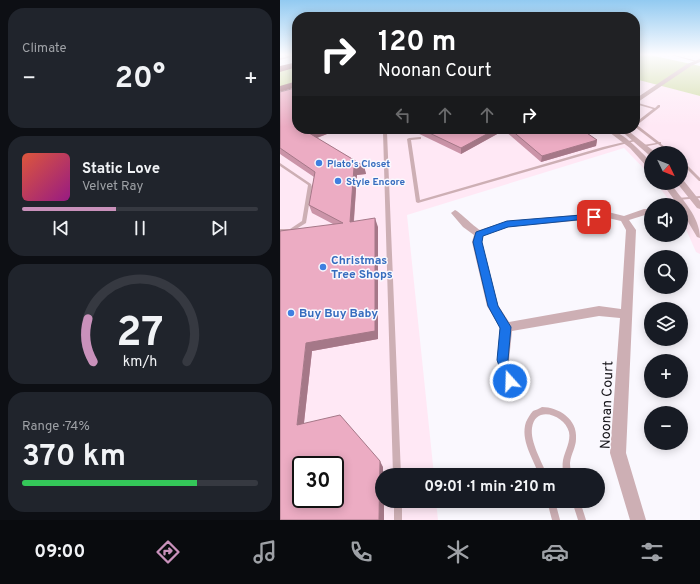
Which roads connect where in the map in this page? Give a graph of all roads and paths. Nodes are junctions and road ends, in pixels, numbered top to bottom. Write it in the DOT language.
graph roads {
  1 [pos="671,79"];
  2 [pos="292,87"];
  3 [pos="280,90"];
  4 [pos="640,100"];
  5 [pos="640,104"];
  6 [pos="660,106"];
  7 [pos="655,109"];
  8 [pos="640,121"];
  9 [pos="640,129"];
  10 [pos="385,134"];
  11 [pos="615,134"];
  12 [pos="629,134"];
  13 [pos="420,138"];
  14 [pos="637,140"];
  15 [pos="625,142"];
  16 [pos="660,143"];
  17 [pos="644,146"];
  18 [pos="663,146"];
  19 [pos="644,160"];
  20 [pos="280,164"];
  21 [pos="688,168"];
  22 [pos="700,180"];
  23 [pos="688,190"];
  24 [pos="697,198"];
  25 [pos="700,206"];
  26 [pos="644,212"];
  27 [pos="455,214"];
  28 [pos="688,217"];
  29 [pos="624,219"];
  30 [pos="280,231"];
  31 [pos="479,234"];
  32 [pos="700,235"];
  33 [pos="626,314"];
  34 [pos="506,327"];
  35 [pos="510,381"];
  36 [pos="397,468"];
  37 [pos="540,468"];
  38 [pos="566,468"];
  39 [pos="398,508"];
  40 [pos="553,508"];
  41 [pos="578,508"];
  42 [pos="398,520"];
  43 [pos="556,520"];
  44 [pos="582,520"];
  45 [pos="638,520"];
  1 -- 4 [label="street"];
  2 -- 3 [label="highway"];
  5 -- 7 [label="lane"];
  6 -- 7 [label="lane"];
  7 -- 8 [label="lane"];
  9 -- 16 [label="lane"];
  10 -- 36 [label="lane"];
  11 -- 15 [label="street"];
  12 -- 14 [label="street"];
  13 -- 15 [label="lane"];
  14 -- 15 [label="lane"];
  14 -- 17 [label="street"];
  15 -- 19 [label="street"];
  16 -- 17 [label="lane"];
  16 -- 18 [label="lane"];
  20 -- 30 [label="lane"];
  21 -- 22 [label="lane"];
  23 -- 24 [label="street"];
  24 -- 25 [label="street"];
  26 -- 29 [label="street"];
  27 -- 31 [label="street"];
  28 -- 32 [label="street"];
  29 -- 31 [label="street"];
  29 -- 33 [label="street, Noonan Court"];
  31 -- 34 [label="street"];
  33 -- 34 [label="street"];
  33 -- 45 [label="street, Noonan Court"];
  34 -- 35 [label="street"];
  37 -- 38 [label="lane"];
  39 -- 42 [label="lane"];
  40 -- 43 [label="lane"];
  41 -- 44 [label="lane"];
}
